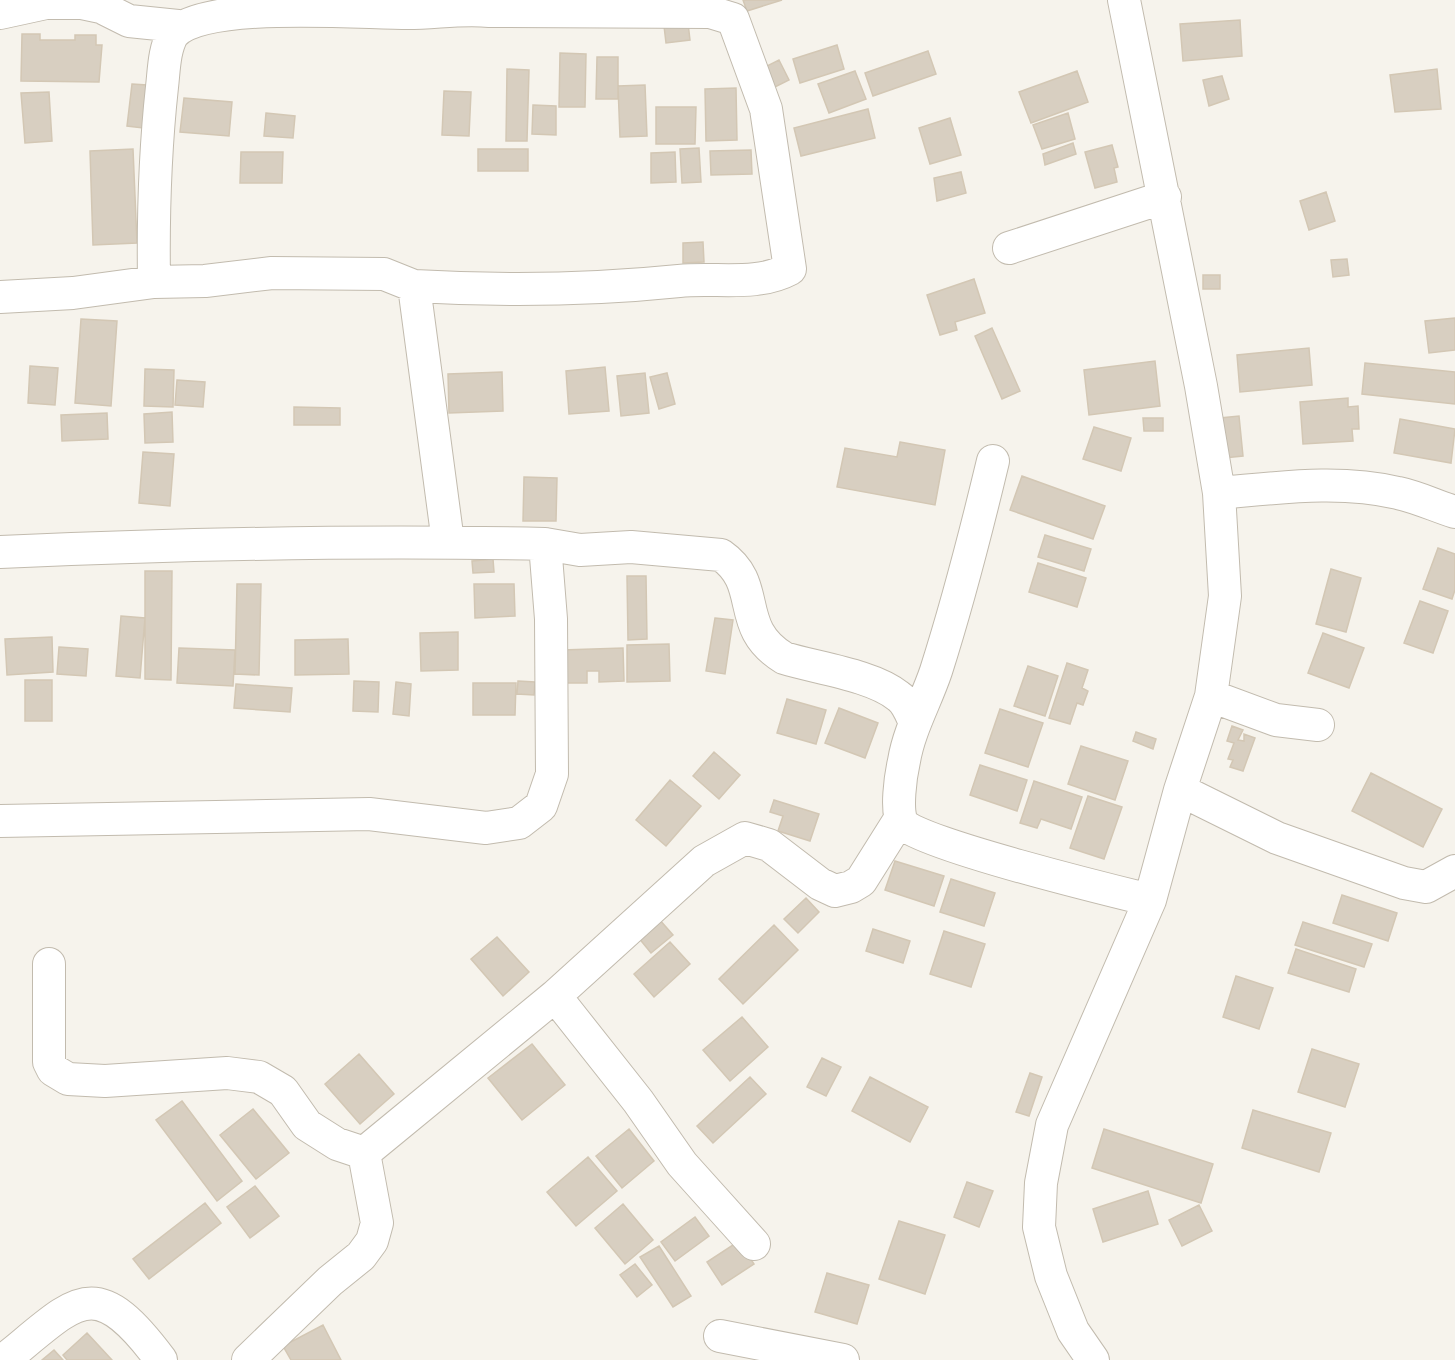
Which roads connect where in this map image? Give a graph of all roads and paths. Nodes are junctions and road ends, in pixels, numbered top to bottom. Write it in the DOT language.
graph roads {
  1 [pos="1124,0"];
  2 [pos="466,4"];
  3 [pos="0,13"];
  4 [pos="178,26"];
  5 [pos="1165,197"];
  6 [pos="1009,248"];
  7 [pos="154,282"];
  8 [pos="414,286"];
  9 [pos="0,297"];
  10 [pos="993,461"];
  11 [pos="1219,493"];
  12 [pos="1455,512"];
  13 [pos="448,542"];
  14 [pos="544,544"];
  15 [pos="0,552"];
  16 [pos="1211,696"];
  17 [pos="915,723"];
  18 [pos="1318,725"];
  19 [pos="1180,790"];
  20 [pos="900,819"];
  21 [pos="0,821"];
  22 [pos="1455,871"];
  23 [pos="1150,900"];
  24 [pos="49,964"];
  25 [pos="555,996"];
  26 [pos="364,1153"];
  27 [pos="754,1244"];
  28 [pos="720,1336"];
  29 [pos="4,1360"];
  30 [pos="161,1360"];
  31 [pos="248,1360"];
  32 [pos="843,1360"];
  33 [pos="1093,1360"];
  1 -- 5 [label="street"];
  2 -- 4 [label="street"];
  2 -- 8 [label="street"];
  3 -- 4 [label="street"];
  4 -- 7 [label="street"];
  5 -- 6 [label="street"];
  5 -- 11 [label="street"];
  7 -- 8 [label="street"];
  7 -- 9 [label="street"];
  8 -- 13 [label="street"];
  10 -- 17 [label="street"];
  11 -- 12 [label="street"];
  11 -- 16 [label="street"];
  13 -- 14 [label="street"];
  13 -- 15 [label="street"];
  14 -- 17 [label="street"];
  14 -- 21 [label="street"];
  16 -- 18 [label="street"];
  16 -- 19 [label="street"];
  17 -- 20 [label="street"];
  19 -- 22 [label="street"];
  19 -- 23 [label="street"];
  20 -- 23 [label="street"];
  20 -- 25 [label="street"];
  23 -- 33 [label="street"];
  24 -- 26 [label="street"];
  25 -- 26 [label="street"];
  25 -- 27 [label="street"];
  26 -- 31 [label="street"];
  28 -- 32 [label="street"];
  29 -- 30 [label="street"];
}
